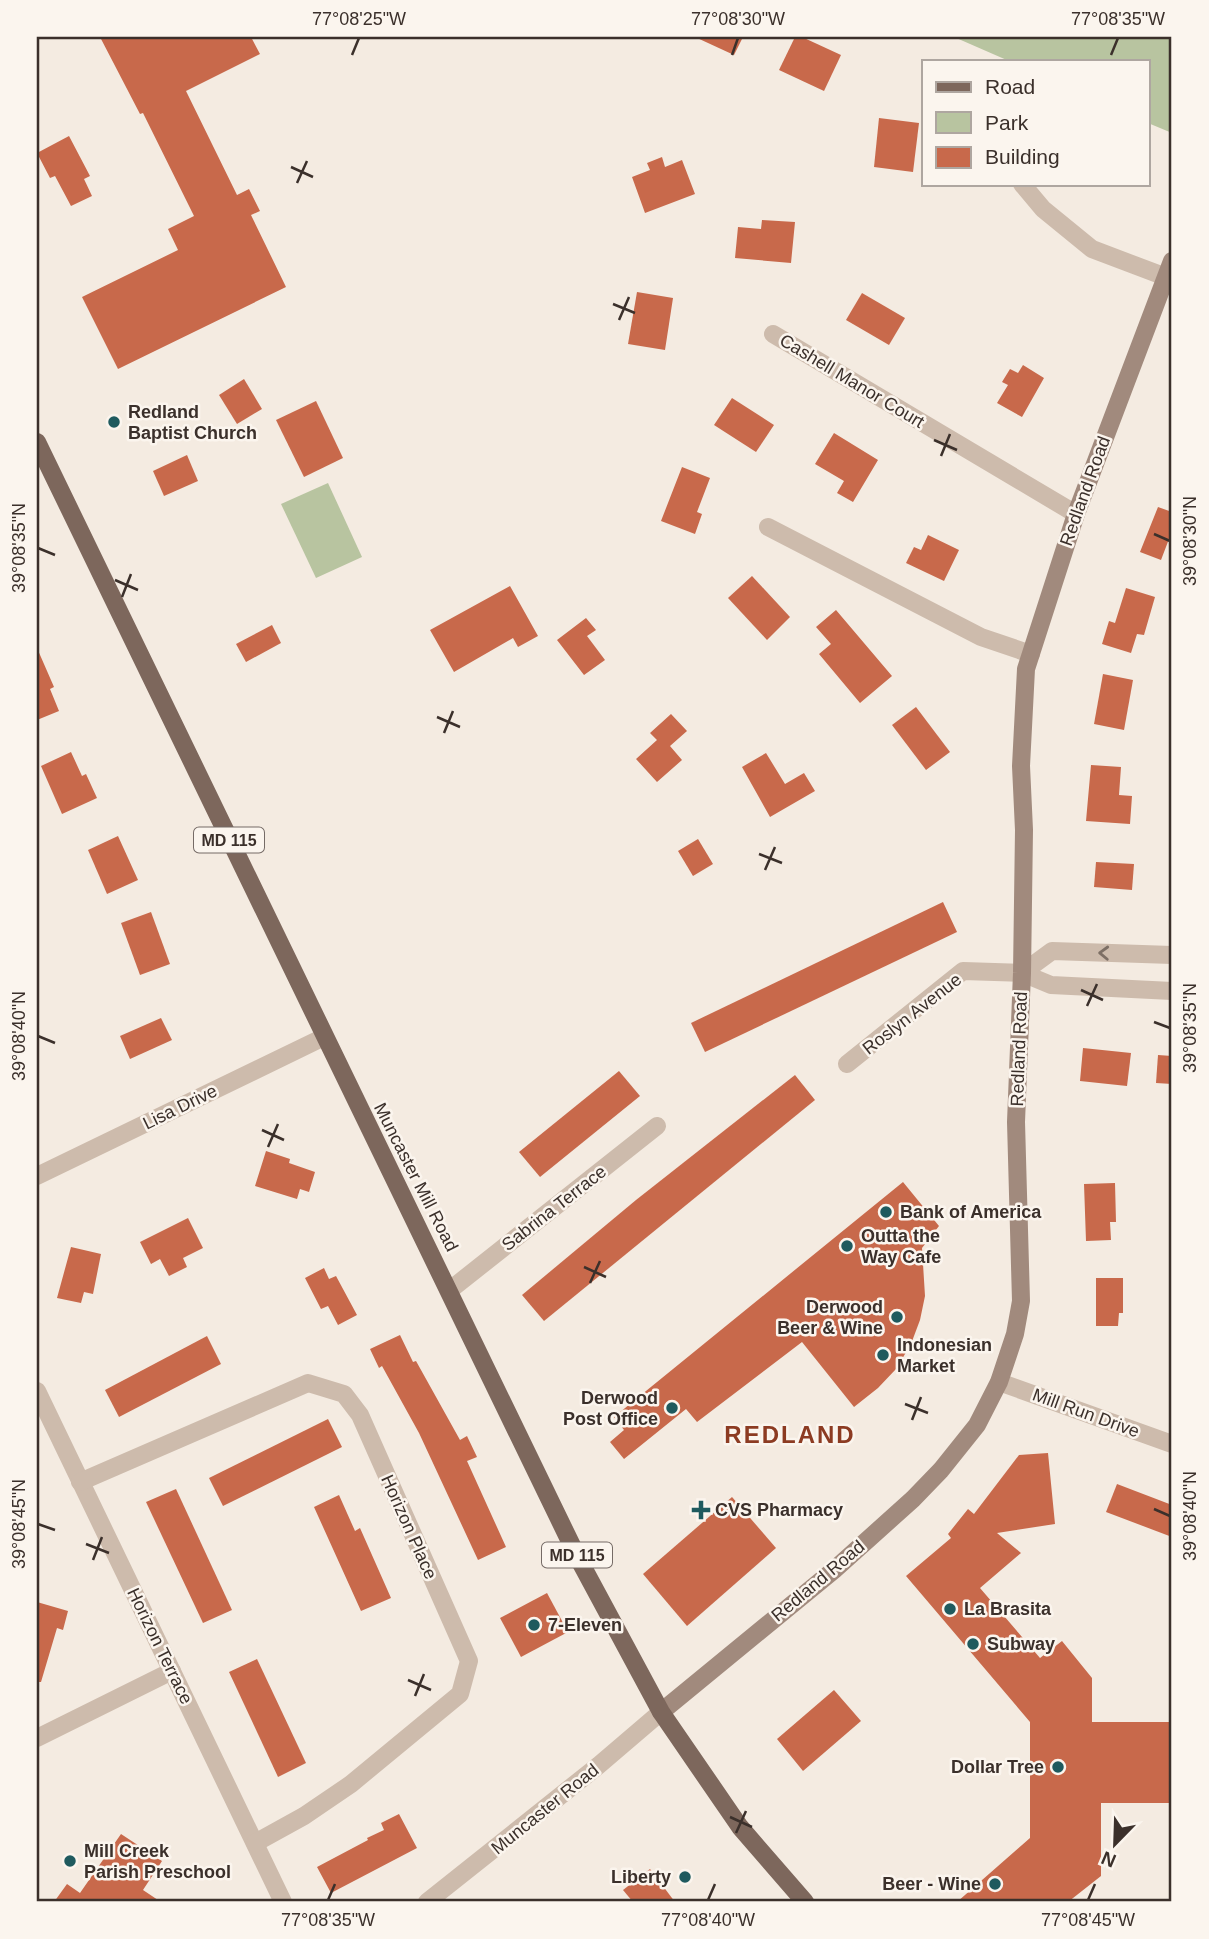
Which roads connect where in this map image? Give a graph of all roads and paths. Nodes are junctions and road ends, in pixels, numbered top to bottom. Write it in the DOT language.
graph roads {
  1 [pos="1024,186"];
  2 [pos="1169,269"];
  3 [pos="773,334"];
  4 [pos="37,442"];
  5 [pos="1076,514"];
  6 [pos="768,527"];
  7 [pos="1031,654"];
  8 [pos="1172,956"];
  9 [pos="1022,973"];
  10 [pos="1172,991"];
  11 [pos="324,1037"];
  12 [pos="847,1064"];
  13 [pos="657,1126"];
  14 [pos="37,1176"];
  15 [pos="450,1290"];
  16 [pos="999,1382"];
  17 [pos="37,1391"];
  18 [pos="1172,1444"];
  19 [pos="80,1482"];
  20 [pos="172,1671"];
  21 [pos="661,1712"];
  22 [pos="37,1738"];
  23 [pos="255,1843"];
  24 [pos="283,1902"];
  25 [pos="427,1902"];
  26 [pos="805,1902"];
  1 -- 2 [label="street"];
  2 -- 5 [label="main road, Redland Road"];
  3 -- 5 [label="street, Cashell Manor Court"];
  4 -- 11 [label="main road, Muncaster Mill Road / MD 115"];
  5 -- 7 [label="main road, Redland Road"];
  6 -- 7 [label="street"];
  7 -- 9 [label="main road, Redland Road"];
  8 -- 9 [label="street, one-way"];
  9 -- 10 [label="street, Roslyn Avenue"];
  9 -- 12 [label="street, Roslyn Avenue"];
  9 -- 16 [label="main road, Redland Road"];
  11 -- 14 [label="street, Lisa Drive"];
  11 -- 15 [label="main road, Muncaster Mill Road / MD 115"];
  13 -- 15 [label="street, Sabrina Terrace"];
  15 -- 21 [label="main road, Muncaster Mill Road / MD 115"];
  16 -- 18 [label="street, Mill Run Drive"];
  16 -- 21 [label="main road, Redland Road"];
  17 -- 19 [label="street, Horizon Terrace"];
  19 -- 20 [label="street, Horizon Terrace"];
  19 -- 23 [label="street, Horizon Place"];
  20 -- 22 [label="street"];
  20 -- 23 [label="street, Horizon Terrace"];
  21 -- 25 [label="street, Muncaster Road"];
  21 -- 26 [label="main road, Muncaster Mill Road / MD 115"];
  23 -- 24 [label="street, Horizon Terrace"];
}
